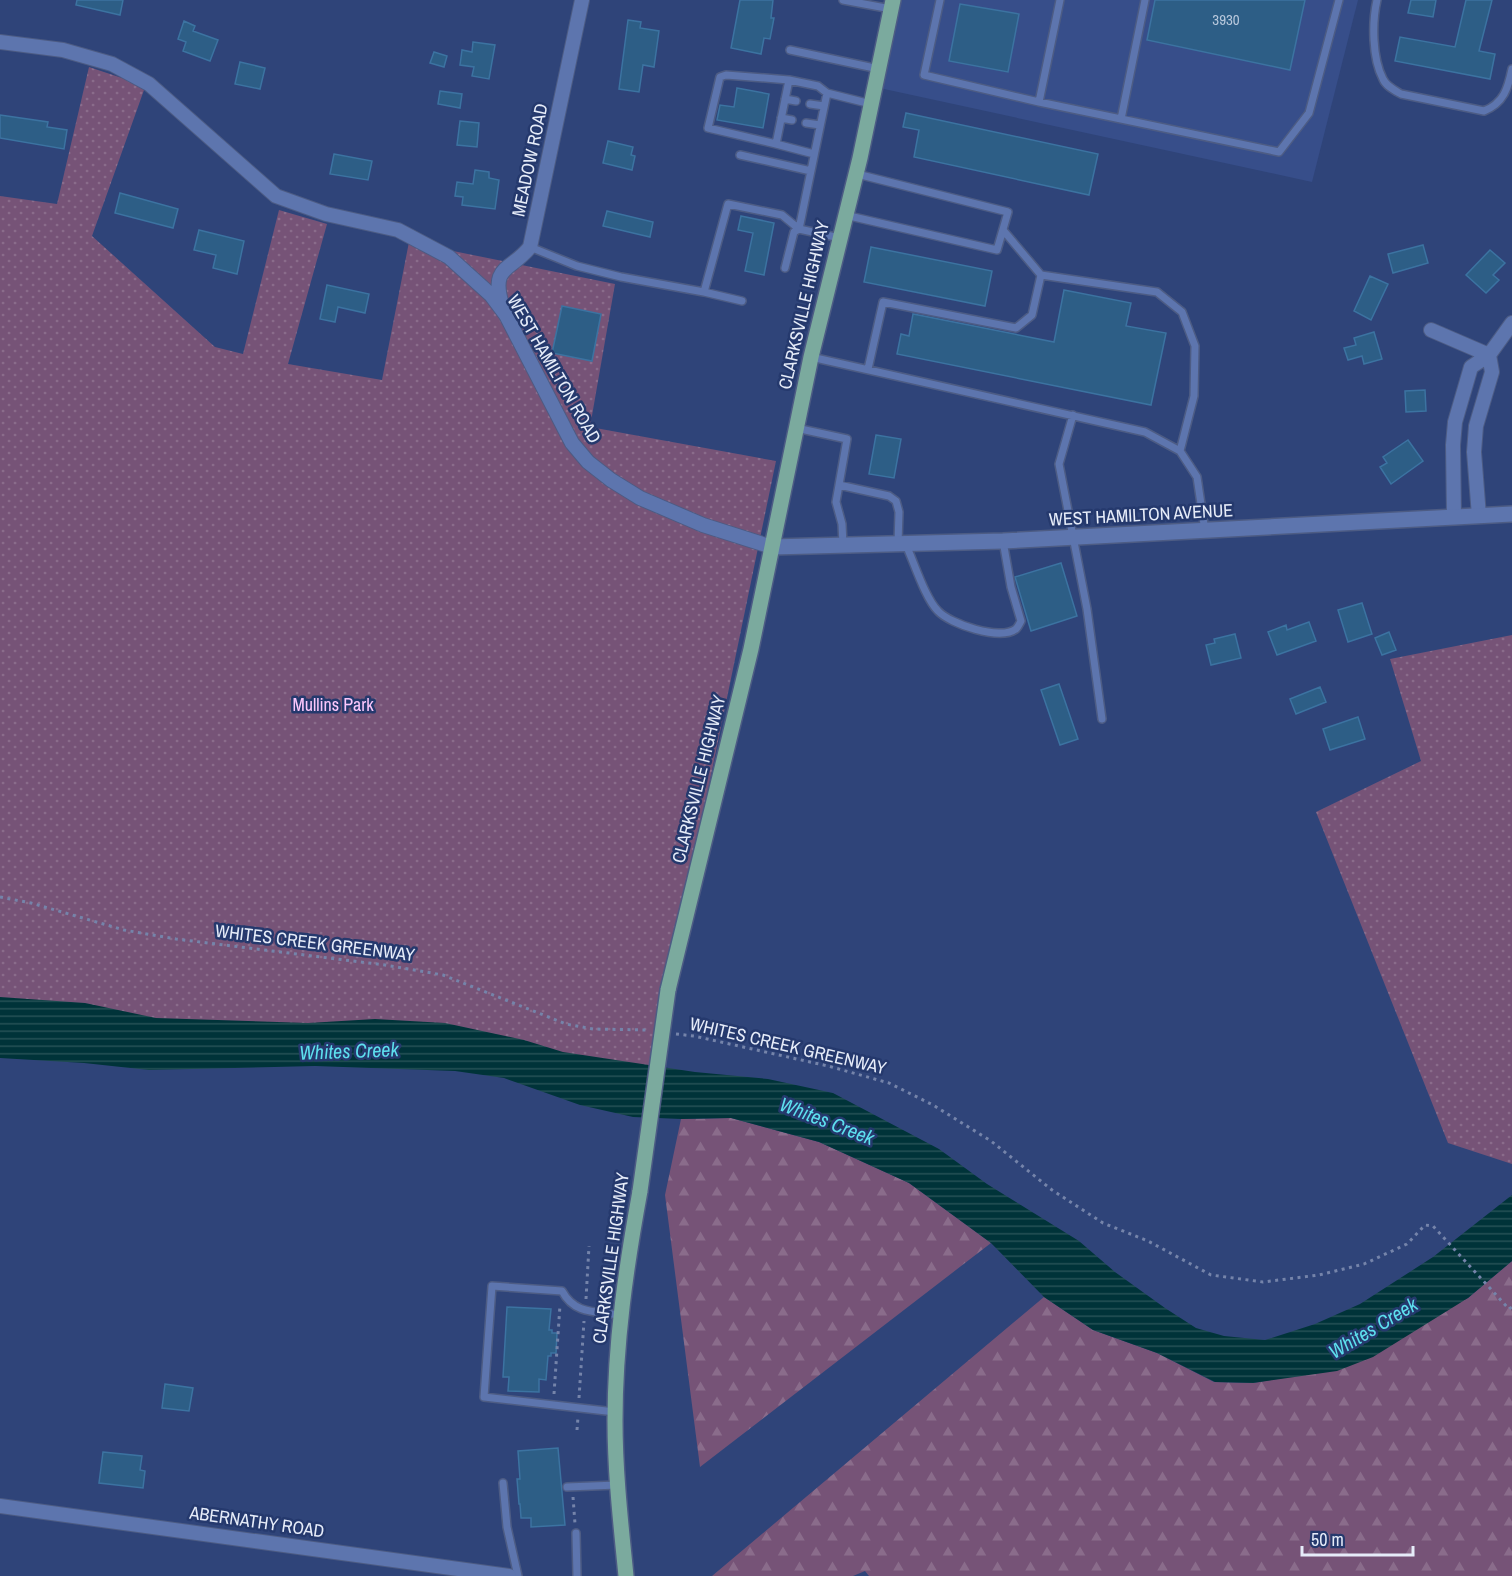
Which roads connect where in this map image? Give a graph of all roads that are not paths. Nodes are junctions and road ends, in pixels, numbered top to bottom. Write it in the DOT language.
graph roads {
  1 [pos="582,0"];
  2 [pos="843,0"];
  3 [pos="940,0"];
  4 [pos="1060,0"];
  5 [pos="1144,0"];
  6 [pos="1339,0"];
  7 [pos="1377,0"];
  8 [pos="892,4"];
  9 [pos="0,42"];
  10 [pos="790,50"];
  11 [pos="879,69"];
  12 [pos="1512,69"];
  13 [pos="789,81"];
  14 [pos="827,93"];
  15 [pos="785,99"];
  16 [pos="796,101"];
  17 [pos="1039,102"];
  18 [pos="810,104"];
  19 [pos="872,104"];
  20 [pos="824,106"];
  21 [pos="781,118"];
  22 [pos="1121,119"];
  23 [pos="792,120"];
  24 [pos="806,123"];
  25 [pos="820,126"];
  26 [pos="776,144"];
  27 [pos="814,154"];
  28 [pos="740,155"];
  29 [pos="811,171"];
  30 [pos="856,173"];
  31 [pos="845,215"];
  32 [pos="799,229"];
  33 [pos="1003,230"];
  34 [pos="840,238"];
  35 [pos="530,247"];
  36 [pos="785,268"];
  37 [pos="1041,275"];
  38 [pos="704,292"];
  39 [pos="742,301"];
  40 [pos="506,315"];
  41 [pos="1512,323"];
  42 [pos="1431,330"];
  43 [pos="1489,355"];
  44 [pos="811,357"];
  45 [pos="868,369"];
  46 [pos="1073,415"];
  47 [pos="796,428"];
  48 [pos="1453,445"];
  49 [pos="1474,446"];
  50 [pos="1180,451"];
  51 [pos="839,485"];
  52 [pos="1512,514"];
  53 [pos="1479,516"];
  54 [pos="1454,518"];
  55 [pos="1205,531"];
  56 [pos="1074,538"];
  57 [pos="1003,542"];
  58 [pos="902,545"];
  59 [pos="843,546"];
  60 [pos="772,547"];
  61 [pos="1102,719"];
  62 [pos="620,1316"];
  63 [pos="615,1412"];
  64 [pos="503,1483"];
  65 [pos="617,1485"];
  66 [pos="570,1487"];
  67 [pos="0,1506"];
  68 [pos="576,1533"];
  69 [pos="502,1576"];
  70 [pos="518,1576"];
  71 [pos="577,1576"];
  72 [pos="626,1576"];
  1 -- 35 [label="street, MEADOW ROAD"];
  2 -- 8 [label="lane"];
  3 -- 17 [label="lane"];
  4 -- 17 [label="lane"];
  5 -- 22 [label="lane"];
  6 -- 22 [label="lane"];
  7 -- 12 [label="lane"];
  8 -- 11 [label="main road, CLARKSVILLE HIGHWAY"];
  9 -- 40 [label="street, WEST HAMILTON ROAD"];
  10 -- 11 [label="lane"];
  11 -- 19 [label="main road, CLARKSVILLE HIGHWAY"];
  13 -- 14 [label="lane"];
  13 -- 15 [label="lane"];
  13 -- 26 [label="lane"];
  14 -- 19 [label="lane"];
  14 -- 20 [label="lane"];
  15 -- 16 [label="lane"];
  15 -- 21 [label="lane"];
  17 -- 22 [label="lane"];
  18 -- 20 [label="lane"];
  19 -- 30 [label="main road, CLARKSVILLE HIGHWAY"];
  20 -- 25 [label="lane"];
  21 -- 23 [label="lane"];
  21 -- 26 [label="lane"];
  24 -- 25 [label="lane"];
  25 -- 27 [label="lane"];
  26 -- 27 [label="lane"];
  27 -- 29 [label="lane"];
  28 -- 29 [label="lane"];
  29 -- 32 [label="lane"];
  30 -- 31 [label="main road, CLARKSVILLE HIGHWAY"];
  30 -- 33 [label="lane"];
  31 -- 33 [label="lane"];
  31 -- 34 [label="main road, CLARKSVILLE HIGHWAY"];
  32 -- 34 [label="lane"];
  32 -- 36 [label="lane"];
  32 -- 38 [label="lane"];
  33 -- 37 [label="lane"];
  34 -- 44 [label="main road, CLARKSVILLE HIGHWAY"];
  35 -- 38 [label="lane"];
  35 -- 40 [label="street"];
  37 -- 45 [label="lane"];
  37 -- 50 [label="lane"];
  38 -- 39 [label="lane"];
  40 -- 60 [label="street, WEST HAMILTON ROAD"];
  41 -- 43 [label="street"];
  42 -- 43 [label="street"];
  43 -- 48 [label="street"];
  43 -- 49 [label="street"];
  44 -- 45 [label="lane"];
  44 -- 47 [label="main road, CLARKSVILLE HIGHWAY"];
  45 -- 46 [label="lane"];
  46 -- 50 [label="lane"];
  46 -- 56 [label="lane"];
  47 -- 51 [label="lane"];
  47 -- 60 [label="main road, CLARKSVILLE HIGHWAY"];
  48 -- 49 [label="street"];
  48 -- 54 [label="street"];
  49 -- 53 [label="street"];
  50 -- 55 [label="lane"];
  51 -- 58 [label="lane"];
  51 -- 59 [label="lane"];
  52 -- 53 [label="street, WEST HAMILTON AVENUE"];
  53 -- 54 [label="street, WEST HAMILTON AVENUE"];
  54 -- 55 [label="street, WEST HAMILTON AVENUE"];
  55 -- 56 [label="street, WEST HAMILTON AVENUE"];
  56 -- 57 [label="street, WEST HAMILTON AVENUE"];
  56 -- 61 [label="lane"];
  57 -- 58 [label="street, WEST HAMILTON AVENUE"];
  57 -- 58 [label="lane"];
  58 -- 59 [label="street, WEST HAMILTON AVENUE"];
  59 -- 60 [label="street, WEST HAMILTON AVENUE"];
  60 -- 62 [label="main road, CLARKSVILLE HIGHWAY, bridge"];
  62 -- 63 [label="main road, CLARKSVILLE HIGHWAY"];
  62 -- 63 [label="lane"];
  63 -- 65 [label="main road, CLARKSVILLE HIGHWAY"];
  64 -- 70 [label="lane"];
  65 -- 66 [label="lane"];
  65 -- 72 [label="main road, CLARKSVILLE HIGHWAY"];
  67 -- 69 [label="street, ABERNATHY ROAD"];
  68 -- 71 [label="lane"];
}
